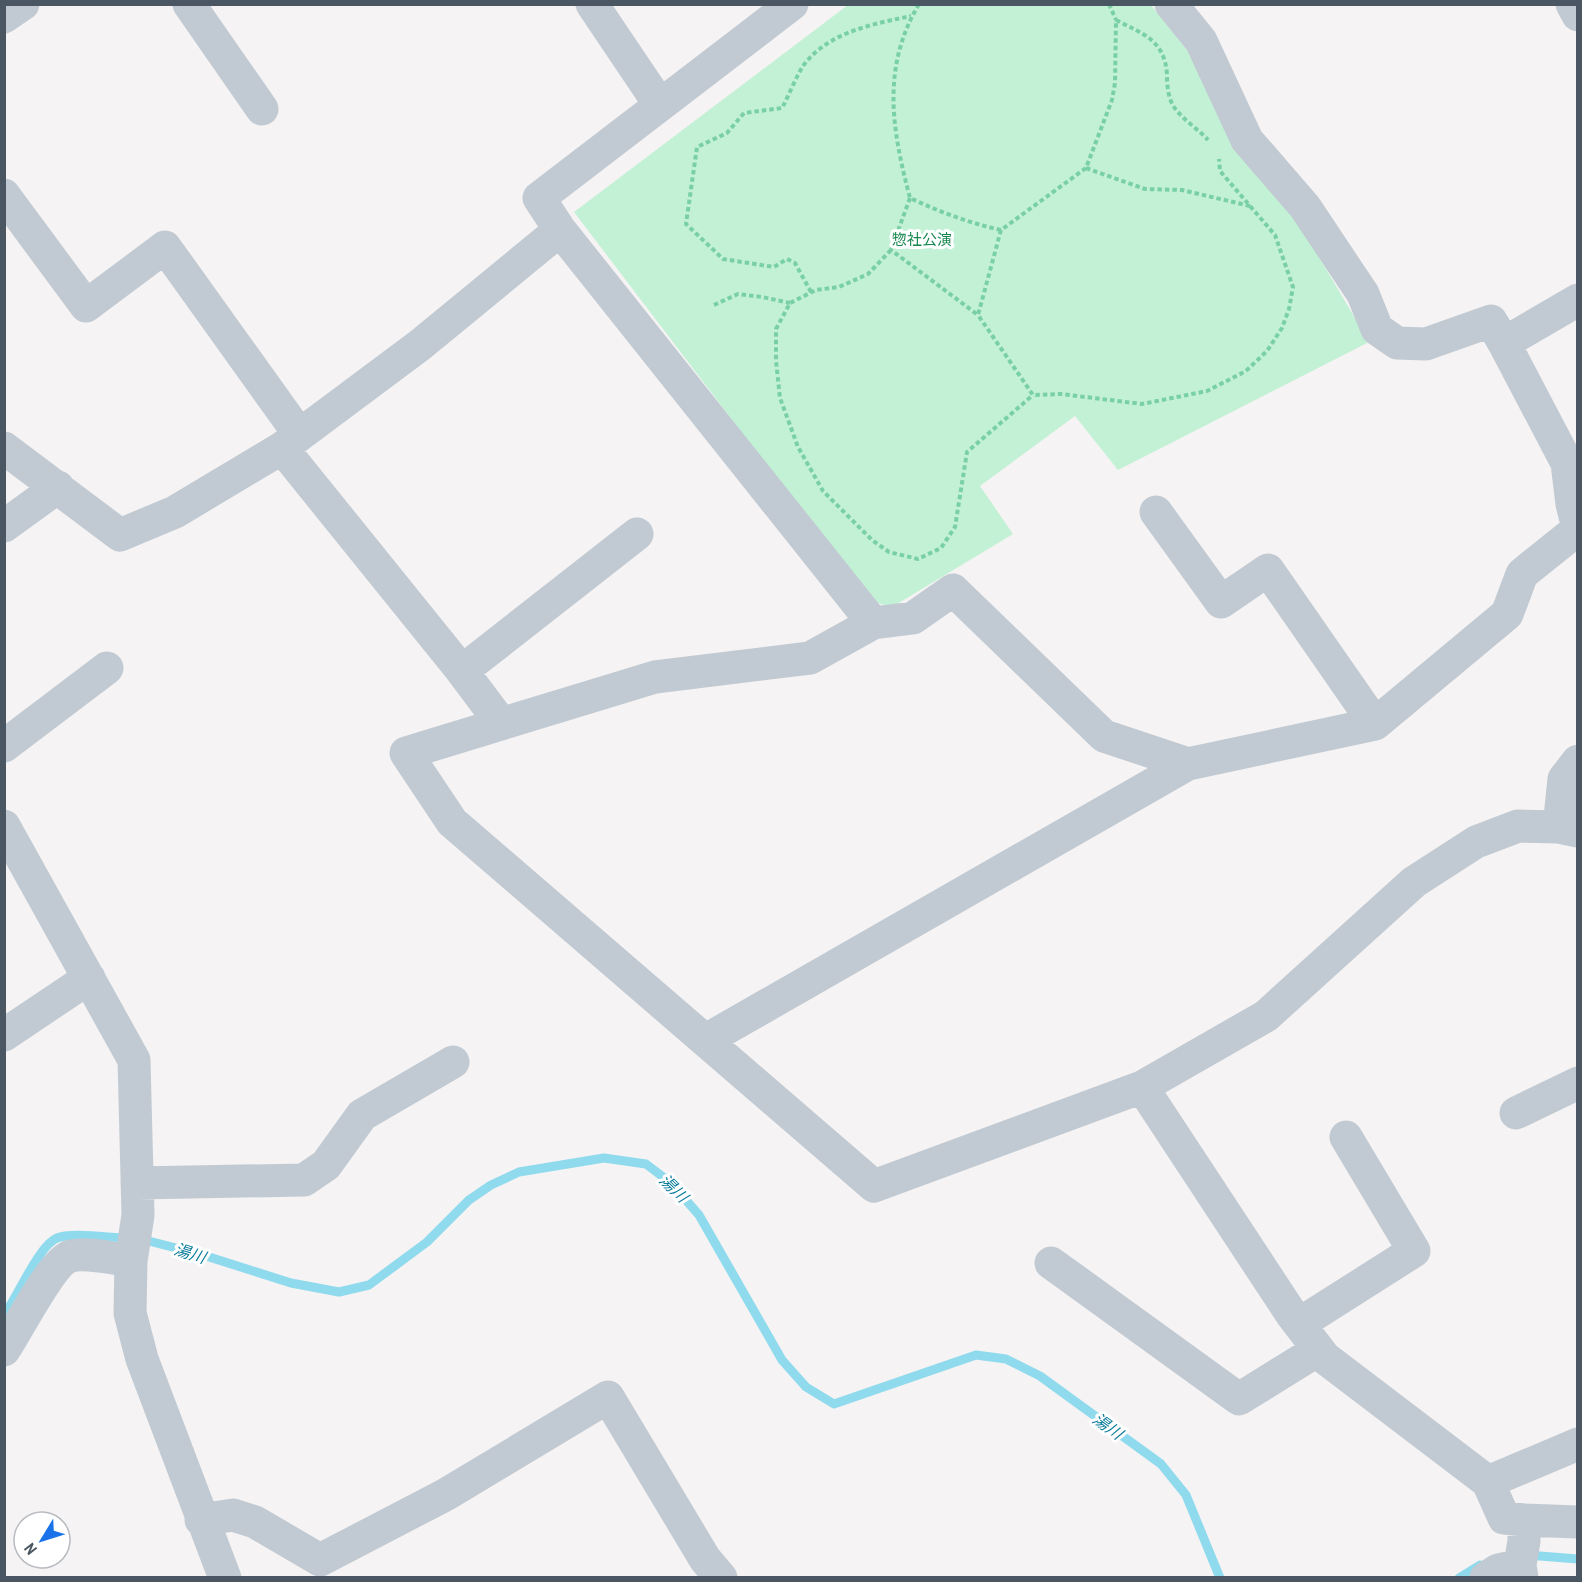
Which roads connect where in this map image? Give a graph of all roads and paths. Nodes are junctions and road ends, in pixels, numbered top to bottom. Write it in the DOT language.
graph roads {
  1 [pos="23,4"];
  2 [pos="189,4"];
  3 [pos="592,4"];
  4 [pos="792,4"];
  5 [pos="919,4"];
  6 [pos="1109,4"];
  7 [pos="1170,4"];
  8 [pos="1572,4"];
  9 [pos="1578,15"];
  10 [pos="912,16"];
  11 [pos="4,17"];
  12 [pos="1116,20"];
  13 [pos="660,105"];
  14 [pos="262,109"];
  15 [pos="1214,147"];
  16 [pos="1217,153"];
  17 [pos="1086,168"];
  18 [pos="4,195"];
  19 [pos="910,198"];
  20 [pos="1250,206"];
  21 [pos="1001,230"];
  22 [pos="560,231"];
  23 [pos="891,250"];
  24 [pos="811,292"];
  25 [pos="1578,300"];
  26 [pos="790,303"];
  27 [pos="714,305"];
  28 [pos="978,315"];
  29 [pos="1504,343"];
  30 [pos="1033,395"];
  31 [pos="290,441"];
  32 [pos="4,448"];
  33 [pos="58,487"];
  34 [pos="1156,512"];
  35 [pos="1576,516"];
  36 [pos="4,526"];
  37 [pos="637,534"];
  38 [pos="873,623"];
  39 [pos="107,668"];
  40 [pos="462,671"];
  41 [pos="501,723"];
  42 [pos="1376,724"];
  43 [pos="4,746"];
  44 [pos="1578,761"];
  45 [pos="1188,764"];
  46 [pos="4,826"];
  47 [pos="1568,829"];
  48 [pos="89,978"];
  49 [pos="4,1035"];
  50 [pos="706,1040"];
  51 [pos="453,1062"];
  52 [pos="1578,1083"];
  53 [pos="1142,1087"];
  54 [pos="1516,1113"];
  55 [pos="1346,1137"];
  56 [pos="137,1183"];
  57 [pos="131,1261"];
  58 [pos="1051,1263"];
  59 [pos="1299,1324"];
  60 [pos="4,1350"];
  61 [pos="1318,1350"];
  62 [pos="1578,1444"];
  63 [pos="1488,1482"];
  64 [pos="201,1520"];
  65 [pos="1578,1522"];
  66 [pos="1522,1553"];
  67 [pos="225,1578"];
  68 [pos="721,1578"];
  69 [pos="1486,1578"];
  1 -- 11 [label="street"];
  2 -- 14 [label="street"];
  3 -- 13 [label="street"];
  4 -- 13 [label="street"];
  5 -- 10 [label="path"];
  6 -- 12 [label="path"];
  7 -- 29 [label="street"];
  8 -- 9 [label="street"];
  10 -- 19 [label="path"];
  10 -- 24 [label="path"];
  12 -- 15 [label="path"];
  12 -- 17 [label="path"];
  13 -- 22 [label="street"];
  16 -- 20 [label="path"];
  17 -- 20 [label="path"];
  17 -- 21 [label="path"];
  18 -- 31 [label="street"];
  19 -- 21 [label="path"];
  19 -- 23 [label="path"];
  20 -- 30 [label="path"];
  21 -- 28 [label="path"];
  22 -- 31 [label="street"];
  22 -- 38 [label="street"];
  23 -- 24 [label="path"];
  23 -- 28 [label="path"];
  24 -- 26 [label="path"];
  25 -- 29 [label="street"];
  26 -- 27 [label="path"];
  26 -- 30 [label="path"];
  28 -- 30 [label="path"];
  29 -- 35 [label="street"];
  31 -- 33 [label="street"];
  31 -- 40 [label="street"];
  32 -- 33 [label="street"];
  33 -- 36 [label="street"];
  34 -- 42 [label="street"];
  35 -- 42 [label="street"];
  37 -- 40 [label="street"];
  38 -- 41 [label="street"];
  38 -- 45 [label="street"];
  39 -- 43 [label="street"];
  40 -- 41 [label="street"];
  41 -- 50 [label="street"];
  42 -- 45 [label="street"];
  44 -- 47 [label="street"];
  45 -- 50 [label="street"];
  46 -- 48 [label="street"];
  47 -- 53 [label="street"];
  48 -- 49 [label="street"];
  48 -- 56 [label="street"];
  50 -- 53 [label="street"];
  51 -- 56 [label="street"];
  52 -- 54 [label="street"];
  53 -- 59 [label="street"];
  55 -- 59 [label="street"];
  56 -- 57 [label="street"];
  57 -- 60 [label="street"];
  57 -- 64 [label="street"];
  58 -- 61 [label="street"];
  59 -- 61 [label="street"];
  61 -- 63 [label="street"];
  62 -- 63 [label="street"];
  63 -- 66 [label="street"];
  64 -- 67 [label="street"];
  64 -- 68 [label="street"];
  65 -- 66 [label="street"];
  66 -- 69 [label="street"];
}
